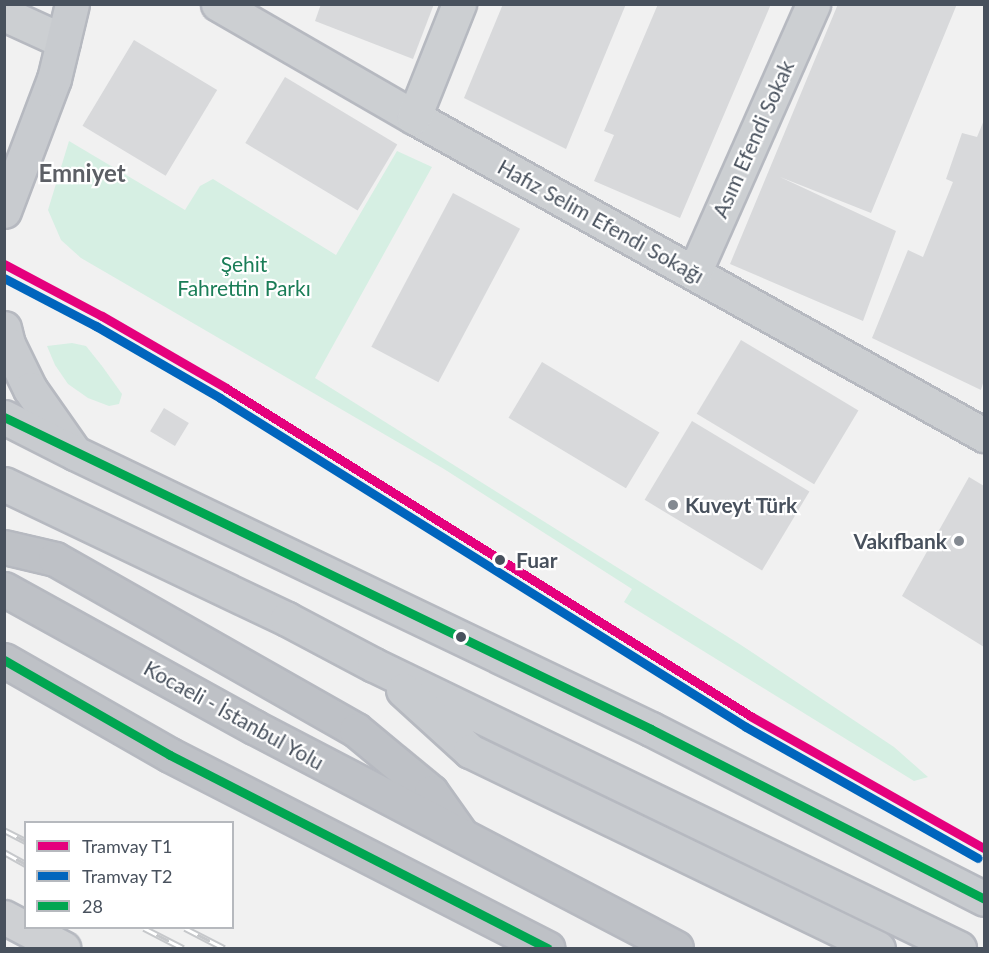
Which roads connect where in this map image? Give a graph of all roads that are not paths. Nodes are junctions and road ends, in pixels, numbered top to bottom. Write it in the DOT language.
graph roads {
  1 [pos="72,4"];
  2 [pos="218,4"];
  3 [pos="459,4"];
  4 [pos="813,4"];
  5 [pos="4,14"];
  6 [pos="58,39"];
  7 [pos="414,117"];
  8 [pos="4,166"];
  9 [pos="4,211"];
  10 [pos="694,273"];
  11 [pos="4,328"];
  12 [pos="4,417"];
  13 [pos="984,435"];
  14 [pos="75,453"];
  15 [pos="4,484"];
  16 [pos="4,547"];
  17 [pos="4,589"];
  18 [pos="4,660"];
  19 [pos="374,665"];
  20 [pos="464,840"];
  21 [pos="446,898"];
  22 [pos="984,899"];
  23 [pos="4,917"];
  24 [pos="24,928"];
  25 [pos="27,929"];
  26 [pos="63,948"];
  27 [pos="532,948"];
  28 [pos="547,948"];
  29 [pos="676,948"];
  30 [pos="878,948"];
  31 [pos="959,948"];
  1 -- 6 [label="main road"];
  2 -- 7 [label="street, Hafız Selim Efendi Sokağı"];
  3 -- 7 [label="street"];
  4 -- 10 [label="street, Asım Efendi Sokak"];
  5 -- 6 [label="street"];
  6 -- 8 [label="main road"];
  6 -- 9 [label="main road"];
  7 -- 10 [label="street, Hafız Selim Efendi Sokağı"];
  10 -- 13 [label="street, Hafız Selim Efendi Sokağı"];
  11 -- 14 [label="main road"];
  12 -- 14 [label="main road"];
  14 -- 22 [label="main road"];
  15 -- 19 [label="main road"];
  16 -- 20 [label="highway"];
  17 -- 20 [label="highway, Kocaeli - İstanbul Yolu"];
  18 -- 21 [label="highway"];
  19 -- 30 [label="main road"];
  19 -- 31 [label="main road"];
  20 -- 29 [label="highway, Kocaeli - İstanbul Yolu"];
  21 -- 27 [label="highway"];
  21 -- 28 [label="highway"];
  23 -- 24 [label="main road"];
  25 -- 26 [label="main road"];
}
